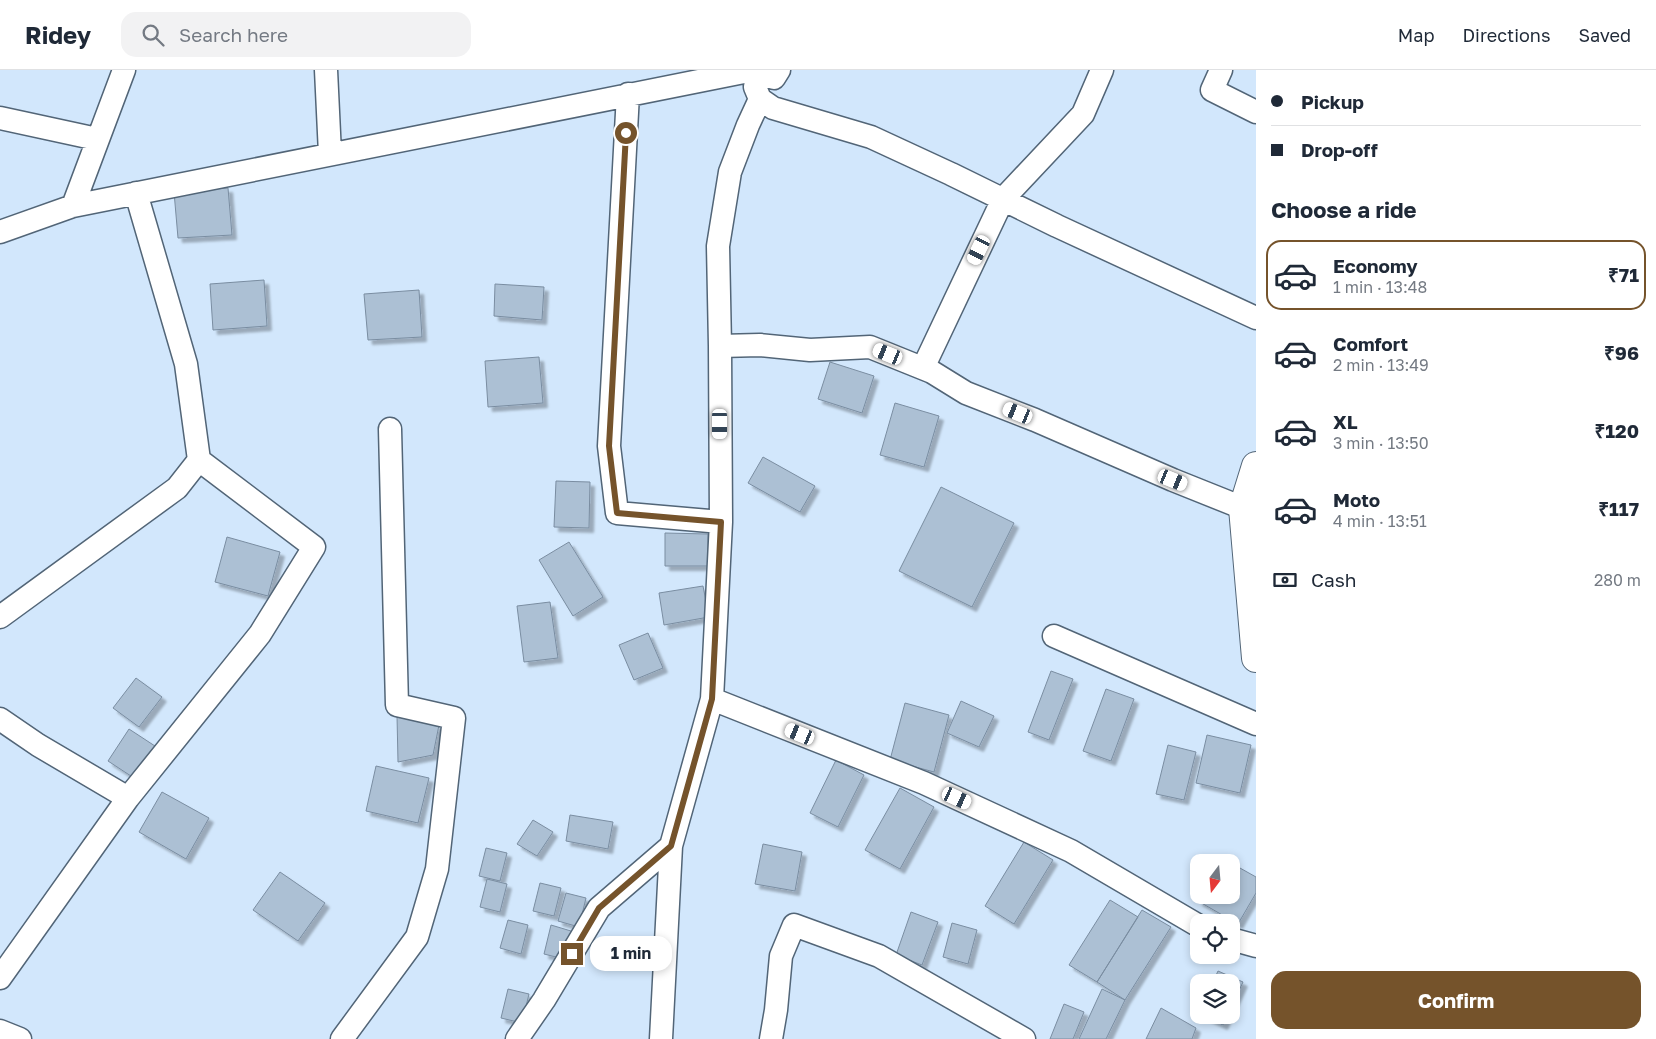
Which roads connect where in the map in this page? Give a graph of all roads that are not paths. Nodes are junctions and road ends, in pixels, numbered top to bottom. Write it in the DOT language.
graph roads {
  1 [pos="124,70"];
  2 [pos="326,70"];
  3 [pos="778,70"];
  4 [pos="1102,70"];
  5 [pos="1221,70"];
  6 [pos="749,71"];
  7 [pos="628,94"];
  8 [pos="760,99"];
  9 [pos="1256,112"];
  10 [pos="0,118"];
  11 [pos="97,139"];
  12 [pos="330,154"];
  13 [pos="136,193"];
  14 [pos="1003,199"];
  15 [pos="73,206"];
  16 [pos="0,232"];
  17 [pos="1256,318"];
  18 [pos="720,346"];
  19 [pos="923,368"];
  20 [pos="390,429"];
  21 [pos="199,460"];
  22 [pos="1256,466"];
  23 [pos="1243,508"];
  24 [pos="721,522"];
  25 [pos="0,617"];
  26 [pos="1054,636"];
  27 [pos="1256,658"];
  28 [pos="712,699"];
  29 [pos="0,719"];
  30 [pos="1256,724"];
  31 [pos="128,798"];
  32 [pos="671,846"];
  33 [pos="1190,921"];
  34 [pos="1240,941"];
  35 [pos="1256,946"];
  36 [pos="0,978"];
  37 [pos="0,1031"];
  38 [pos="20,1039"];
  39 [pos="342,1039"];
  40 [pos="517,1039"];
  41 [pos="660,1039"];
  42 [pos="771,1039"];
  43 [pos="1024,1039"];
  1 -- 11 [label="street"];
  2 -- 12 [label="street"];
  3 -- 6 [label="street"];
  4 -- 14 [label="street"];
  5 -- 9 [label="street"];
  6 -- 7 [label="street"];
  6 -- 8 [label="street"];
  7 -- 12 [label="street"];
  7 -- 24 [label="street"];
  8 -- 14 [label="street"];
  8 -- 18 [label="street"];
  10 -- 11 [label="street"];
  11 -- 15 [label="street"];
  12 -- 13 [label="street"];
  13 -- 15 [label="street"];
  13 -- 21 [label="street"];
  14 -- 17 [label="street"];
  14 -- 19 [label="street"];
  15 -- 16 [label="street"];
  18 -- 19 [label="street"];
  18 -- 24 [label="street"];
  19 -- 23 [label="street"];
  20 -- 39 [label="street"];
  21 -- 25 [label="street"];
  21 -- 31 [label="street"];
  22 -- 23 [label="street"];
  23 -- 27 [label="street"];
  24 -- 28 [label="street"];
  26 -- 30 [label="street"];
  28 -- 32 [label="street"];
  28 -- 33 [label="street"];
  29 -- 31 [label="street"];
  31 -- 36 [label="street"];
  32 -- 40 [label="street"];
  32 -- 41 [label="street"];
  34 -- 35 [label="street"];
  37 -- 38 [label="street"];
  42 -- 43 [label="street"];
}
